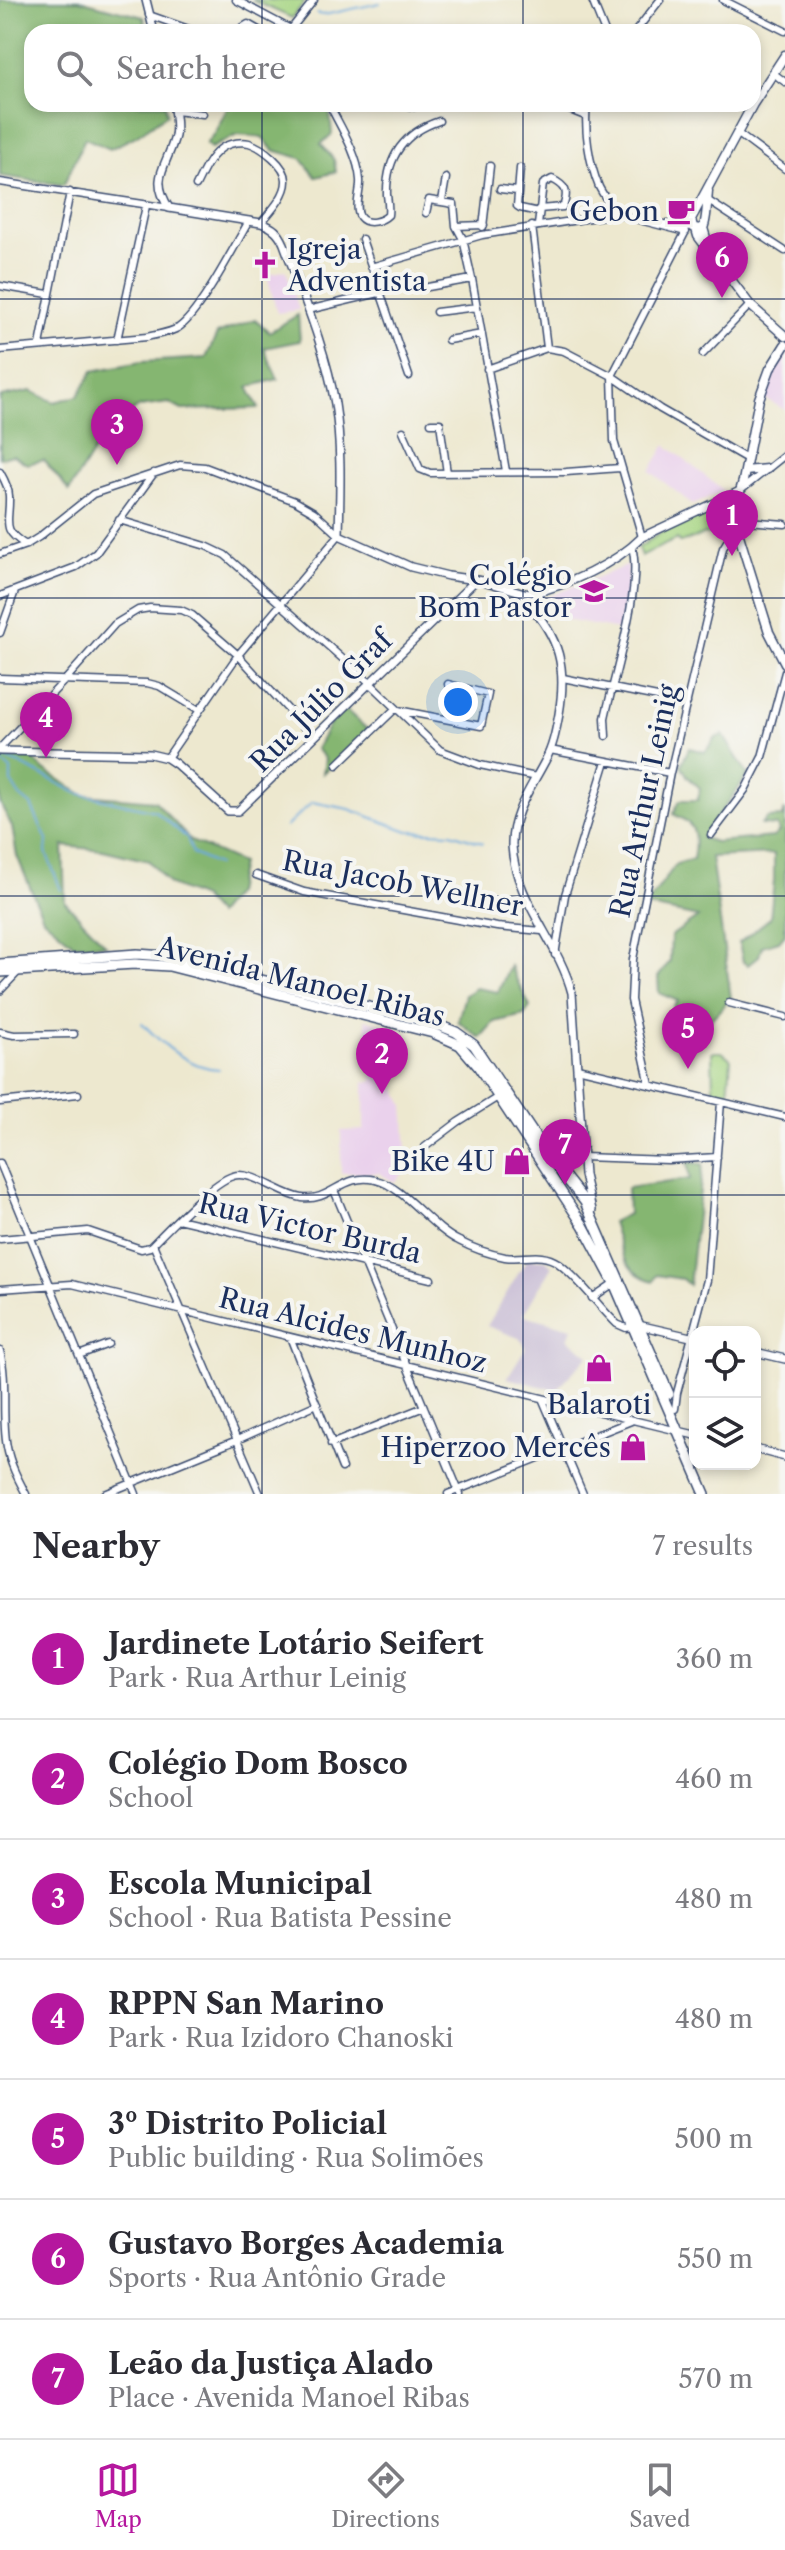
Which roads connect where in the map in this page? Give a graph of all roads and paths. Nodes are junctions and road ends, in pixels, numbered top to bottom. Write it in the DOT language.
graph roads {
  1 [pos="146,0"];
  2 [pos="236,0"];
  3 [pos="314,0"];
  4 [pos="592,0"];
  5 [pos="660,0"];
  6 [pos="723,0"];
  7 [pos="149,15"];
  8 [pos="152,24"];
  9 [pos="174,24"];
  10 [pos="282,24"];
  11 [pos="297,24"];
  12 [pos="602,24"];
  13 [pos="641,24"];
  14 [pos="785,31"];
  15 [pos="785,55"];
  16 [pos="773,73"];
  17 [pos="785,82"];
  18 [pos="761,92"];
  19 [pos="174,112"];
  20 [pos="193,112"];
  21 [pos="333,112"];
  22 [pos="575,112"];
  23 [pos="586,112"];
  24 [pos="749,112"];
  25 [pos="203,114"];
  26 [pos="585,116"];
  27 [pos="439,121"];
  28 [pos="737,133"];
  29 [pos="490,166"];
  30 [pos="520,168"];
  31 [pos="785,169"];
  32 [pos="446,178"];
  33 [pos="0,182"];
  34 [pos="196,186"];
  35 [pos="709,188"];
  36 [pos="500,189"];
  37 [pos="517,191"];
  38 [pos="70,192"];
  39 [pos="707,200"];
  40 [pos="442,201"];
  41 [pos="146,206"];
  42 [pos="169,208"];
  43 [pos="539,210"];
  44 [pos="426,213"];
  45 [pos="616,214"];
  46 [pos="249,221"];
  47 [pos="261,223"];
  48 [pos="484,225"];
  49 [pos="535,225"];
  50 [pos="693,225"];
  51 [pos="456,226"];
  52 [pos="482,235"];
  53 [pos="362,239"];
  54 [pos="463,239"];
  55 [pos="785,251"];
  56 [pos="371,267"];
  57 [pos="472,279"];
  58 [pos="0,286"];
  59 [pos="428,287"];
  60 [pos="379,293"];
  61 [pos="48,294"];
  62 [pos="750,305"];
  63 [pos="477,307"];
  64 [pos="308,310"];
  65 [pos="436,312"];
  66 [pos="482,334"];
  67 [pos="785,336"];
  68 [pos="117,340"];
  69 [pos="448,340"];
  70 [pos="40,345"];
  71 [pos="785,345"];
  72 [pos="547,348"];
  73 [pos="0,350"];
  74 [pos="703,354"];
  75 [pos="487,369"];
  76 [pos="409,376"];
  77 [pos="612,376"];
  78 [pos="431,423"];
  79 [pos="403,431"];
  80 [pos="785,455"];
  81 [pos="747,459"];
  82 [pos="620,468"];
  83 [pos="767,469"];
  84 [pos="506,471"];
  85 [pos="745,471"];
  86 [pos="0,472"];
  87 [pos="155,472"];
  88 [pos="447,473"];
  89 [pos="740,491"];
  90 [pos="119,520"];
  91 [pos="734,520"];
  92 [pos="785,524"];
  93 [pos="737,532"];
  94 [pos="339,535"];
  95 [pos="642,537"];
  96 [pos="26,545"];
  97 [pos="632,547"];
  98 [pos="0,554"];
  99 [pos="476,580"];
  100 [pos="15,591"];
  101 [pos="0,596"];
  102 [pos="530,598"];
  103 [pos="279,604"];
  104 [pos="0,633"];
  105 [pos="238,655"];
  106 [pos="785,663"];
  107 [pos="785,672"];
  108 [pos="0,678"];
  109 [pos="563,678"];
  110 [pos="66,679"];
  111 [pos="369,682"];
  112 [pos="448,684"];
  113 [pos="612,687"];
  114 [pos="687,703"];
  115 [pos="397,709"];
  116 [pos="199,710"];
  117 [pos="606,736"];
  118 [pos="313,737"];
  119 [pos="0,749"];
  120 [pos="550,750"];
  121 [pos="167,758"];
  122 [pos="606,761"];
  123 [pos="337,765"];
  124 [pos="670,773"];
  125 [pos="536,777"];
  126 [pos="711,835"];
  127 [pos="256,875"];
  128 [pos="542,931"];
  129 [pos="555,955"];
  130 [pos="33,961"];
  131 [pos="0,964"];
  132 [pos="200,964"];
  133 [pos="184,970"];
  134 [pos="19,971"];
  135 [pos="0,972"];
  136 [pos="0,991"];
  137 [pos="332,1002"];
  138 [pos="729,1003"];
  139 [pos="355,1008"];
  140 [pos="785,1017"];
  141 [pos="0,1032"];
  142 [pos="74,1034"];
  143 [pos="577,1068"];
  144 [pos="650,1085"];
  145 [pos="78,1094"];
  146 [pos="498,1097"];
  147 [pos="0,1102"];
  148 [pos="721,1102"];
  149 [pos="785,1117"];
  150 [pos="425,1147"];
  151 [pos="582,1157"];
  152 [pos="717,1157"];
  153 [pos="0,1163"];
  154 [pos="584,1175"];
  155 [pos="334,1190"];
  156 [pos="577,1191"];
  157 [pos="571,1208"];
  158 [pos="178,1219"];
  159 [pos="594,1220"];
  160 [pos="583,1225"];
  161 [pos="29,1237"];
  162 [pos="0,1239"];
  163 [pos="153,1244"];
  164 [pos="364,1263"];
  165 [pos="431,1279"];
  166 [pos="614,1283"];
  167 [pos="49,1285"];
  168 [pos="0,1289"];
  169 [pos="592,1298"];
  170 [pos="181,1311"];
  171 [pos="636,1326"];
  172 [pos="696,1326"];
  173 [pos="689,1336"];
  174 [pos="290,1337"];
  175 [pos="108,1344"];
  176 [pos="0,1351"];
  177 [pos="689,1353"];
  178 [pos="761,1353"];
  179 [pos="79,1355"];
  180 [pos="785,1359"];
  181 [pos="407,1365"];
  182 [pos="542,1398"];
  183 [pos="317,1404"];
  184 [pos="424,1407"];
  185 [pos="675,1409"];
  186 [pos="633,1420"];
  187 [pos="686,1433"];
  188 [pos="237,1440"];
  189 [pos="331,1444"];
  190 [pos="563,1448"];
  191 [pos="761,1451"];
  192 [pos="785,1457"];
  193 [pos="342,1468"];
  194 [pos="701,1470"];
  195 [pos="132,1483"];
  196 [pos="460,1492"];
  197 [pos="26,1494"];
  198 [pos="105,1494"];
  199 [pos="136,1494"];
  200 [pos="260,1494"];
  201 [pos="448,1494"];
  202 [pos="583,1494"];
  203 [pos="705,1494"];
  204 [pos="711,1494"];
  1 -- 7 [label="street"];
  2 -- 10 [label="street"];
  3 -- 11 [label="street"];
  4 -- 12 [label="street"];
  5 -- 13 [label="street"];
  6 -- 14 [label="street"];
  7 -- 8 [label="street"];
  7 -- 9 [label="street"];
  15 -- 16 [label="main road"];
  16 -- 17 [label="street"];
  16 -- 18 [label="main road"];
  19 -- 42 [label="street"];
  20 -- 25 [label="street"];
  21 -- 27 [label="street"];
  22 -- 26 [label="street"];
  23 -- 26 [label="street"];
  24 -- 28 [label="main road"];
  26 -- 45 [label="street"];
  28 -- 31 [label="street"];
  28 -- 35 [label="main road"];
  29 -- 48 [label="street"];
  30 -- 37 [label="street"];
  32 -- 40 [label="street"];
  33 -- 38 [label="street"];
  34 -- 47 [label="street"];
  35 -- 39 [label="main road"];
  35 -- 50 [label="main road"];
  36 -- 37 [label="street"];
  37 -- 43 [label="street"];
  38 -- 41 [label="street"];
  38 -- 61 [label="street"];
  39 -- 50 [label="main road"];
  39 -- 55 [label="street"];
  40 -- 44 [label="street"];
  40 -- 51 [label="street"];
  41 -- 42 [label="street"];
  41 -- 68 [label="street"];
  42 -- 46 [label="street"];
  43 -- 43 [label="street"];
  43 -- 49 [label="street"];
  45 -- 49 [label="street"];
  45 -- 50 [label="street"];
  46 -- 47 [label="street"];
  46 -- 68 [label="street"];
  47 -- 64 [label="street"];
  48 -- 51 [label="street"];
  48 -- 52 [label="street"];
  49 -- 52 [label="street"];
  49 -- 72 [label="street"];
  50 -- 62 [label="main road"];
  50 -- 77 [label="street"];
  51 -- 54 [label="street"];
  52 -- 54 [label="street"];
  53 -- 56 [label="street"];
  54 -- 56 [label="street"];
  54 -- 57 [label="street"];
  56 -- 60 [label="street"];
  57 -- 59 [label="street"];
  57 -- 63 [label="street"];
  58 -- 61 [label="street"];
  60 -- 64 [label="street"];
  60 -- 76 [label="street"];
  61 -- 70 [label="street"];
  62 -- 67 [label="main road"];
  62 -- 74 [label="street"];
  63 -- 65 [label="street"];
  63 -- 66 [label="street"];
  64 -- 94 [label="street"];
  66 -- 69 [label="street"];
  66 -- 75 [label="street"];
  68 -- 70 [label="street"];
  70 -- 73 [label="street"];
  71 -- 81 [label="main road"];
  72 -- 75 [label="street"];
  72 -- 77 [label="street"];
  75 -- 84 [label="street"];
  77 -- 81 [label="street"];
  77 -- 82 [label="street"];
  78 -- 88 [label="street"];
  79 -- 88 [label="street"];
  80 -- 83 [label="street"];
  81 -- 85 [label="main road"];
  82 -- 84 [label="street"];
  82 -- 95 [label="street"];
  83 -- 85 [label="main road"];
  83 -- 89 [label="street"];
  84 -- 88 [label="street"];
  85 -- 89 [label="main road"];
  86 -- 96 [label="street"];
  87 -- 90 [label="street"];
  87 -- 94 [label="street"];
  87 -- 96 [label="street"];
  89 -- 91 [label="main road"];
  89 -- 95 [label="street"];
  90 -- 100 [label="street"];
  90 -- 103 [label="street"];
  91 -- 92 [label="street"];
  91 -- 93 [label="main road"];
  93 -- 106 [label="main road"];
  93 -- 114 [label="street, Rua Arthur Leinig"];
  94 -- 99 [label="street"];
  94 -- 103 [label="street"];
  95 -- 97 [label="street"];
  96 -- 98 [label="street"];
  97 -- 102 [label="street"];
  97 -- 113 [label="street"];
  99 -- 102 [label="street"];
  99 -- 111 [label="street, Rua Júlio Graf"];
  100 -- 101 [label="street"];
  100 -- 104 [label="street"];
  102 -- 109 [label="street"];
  103 -- 105 [label="street"];
  103 -- 111 [label="street"];
  105 -- 110 [label="street"];
  105 -- 116 [label="street"];
  105 -- 118 [label="street"];
  107 -- 126 [label="street"];
  108 -- 110 [label="street"];
  109 -- 113 [label="street"];
  109 -- 120 [label="street"];
  110 -- 116 [label="street"];
  110 -- 119 [label="street"];
  111 -- 115 [label="street"];
  111 -- 118 [label="street, Rua Júlio Graf"];
  112 -- 115 [label="street"];
  113 -- 114 [label="street"];
  113 -- 117 [label="street"];
  114 -- 124 [label="street, Rua Arthur Leinig"];
  115 -- 123 [label="street"];
  115 -- 125 [label="street"];
  116 -- 121 [label="street"];
  118 -- 121 [label="street, Rua Júlio Graf"];
  119 -- 121 [label="street"];
  120 -- 122 [label="street"];
  120 -- 125 [label="street"];
  122 -- 124 [label="street"];
  122 -- 129 [label="street"];
  124 -- 144 [label="street, Rua Arthur Leinig"];
  125 -- 128 [label="street"];
  127 -- 128 [label="street, Rua Jacob Wellner"];
  128 -- 129 [label="street"];
  129 -- 143 [label="street"];
  130 -- 131 [label="main road, Avenida Manoel Ribas"];
  130 -- 132 [label="main road, Avenida Manoel Ribas"];
  130 -- 134 [label="main road"];
  132 -- 133 [label="main road"];
  132 -- 137 [label="main road, Avenida Manoel Ribas"];
  133 -- 134 [label="main road, Avenida Manoel Ribas"];
  133 -- 137 [label="main road, Avenida Manoel Ribas"];
  134 -- 135 [label="main road, Avenida Manoel Ribas"];
  134 -- 136 [label="street"];
  137 -- 139 [label="main road, Avenida Manoel Ribas"];
  138 -- 140 [label="street"];
  139 -- 146 [label="main road, Avenida Manoel Ribas"];
  139 -- 156 [label="main road, Avenida Manoel Ribas"];
  141 -- 142 [label="street"];
  143 -- 144 [label="street"];
  143 -- 151 [label="street"];
  144 -- 148 [label="street"];
  145 -- 147 [label="street"];
  146 -- 150 [label="street"];
  146 -- 157 [label="main road, Avenida Manoel Ribas"];
  148 -- 149 [label="street"];
  148 -- 152 [label="street"];
  151 -- 152 [label="street"];
  151 -- 154 [label="street"];
  152 -- 172 [label="street"];
  153 -- 161 [label="street"];
  154 -- 156 [label="street"];
  154 -- 159 [label="street"];
  155 -- 158 [label="street"];
  155 -- 164 [label="street"];
  155 -- 169 [label="street"];
  156 -- 157 [label="main road"];
  156 -- 159 [label="main road, Avenida Manoel Ribas"];
  157 -- 160 [label="main road, Avenida Manoel Ribas"];
  158 -- 163 [label="street"];
  158 -- 164 [label="street, Rua Victor Burda"];
  159 -- 160 [label="main road"];
  159 -- 171 [label="main road, Avenida Manoel Ribas"];
  160 -- 166 [label="main road, Avenida Manoel Ribas"];
  161 -- 162 [label="street"];
  161 -- 163 [label="street"];
  161 -- 167 [label="street"];
  163 -- 170 [label="street"];
  164 -- 165 [label="street, Rua Victor Burda"];
  164 -- 181 [label="street"];
  166 -- 169 [label="street"];
  166 -- 171 [label="main road, Avenida Manoel Ribas"];
  167 -- 168 [label="street, Rua Alcides Munhoz"];
  167 -- 170 [label="street, Rua Alcides Munhoz"];
  167 -- 179 [label="street"];
  169 -- 171 [label="street"];
  170 -- 174 [label="street, Rua Alcides Munhoz"];
  170 -- 188 [label="street"];
  171 -- 173 [label="street"];
  171 -- 185 [label="main road, Avenida Manoel Ribas"];
  171 -- 187 [label="main road, Avenida Manoel Ribas"];
  174 -- 181 [label="street, Rua Alcides Munhoz"];
  174 -- 183 [label="street"];
  175 -- 179 [label="street"];
  176 -- 197 [label="street"];
  177 -- 185 [label="street"];
  178 -- 180 [label="street"];
  179 -- 195 [label="street"];
  181 -- 182 [label="street, Rua Alcides Munhoz"];
  181 -- 184 [label="street"];
  182 -- 186 [label="street, Rua Alcides Munhoz"];
  182 -- 190 [label="street"];
  183 -- 188 [label="street"];
  183 -- 189 [label="street"];
  184 -- 189 [label="street"];
  184 -- 196 [label="street"];
  185 -- 187 [label="main road, Avenida Manoel Ribas"];
  186 -- 187 [label="street, Rua Alcides Munhoz"];
  186 -- 190 [label="street"];
  187 -- 203 [label="main road, Avenida Manoel Ribas"];
  188 -- 195 [label="street"];
  188 -- 200 [label="street"];
  189 -- 193 [label="street"];
  190 -- 196 [label="street"];
  190 -- 202 [label="street"];
  191 -- 192 [label="street"];
  194 -- 204 [label="main road"];
  195 -- 198 [label="street"];
  195 -- 199 [label="street"];
  196 -- 201 [label="street"];
}
